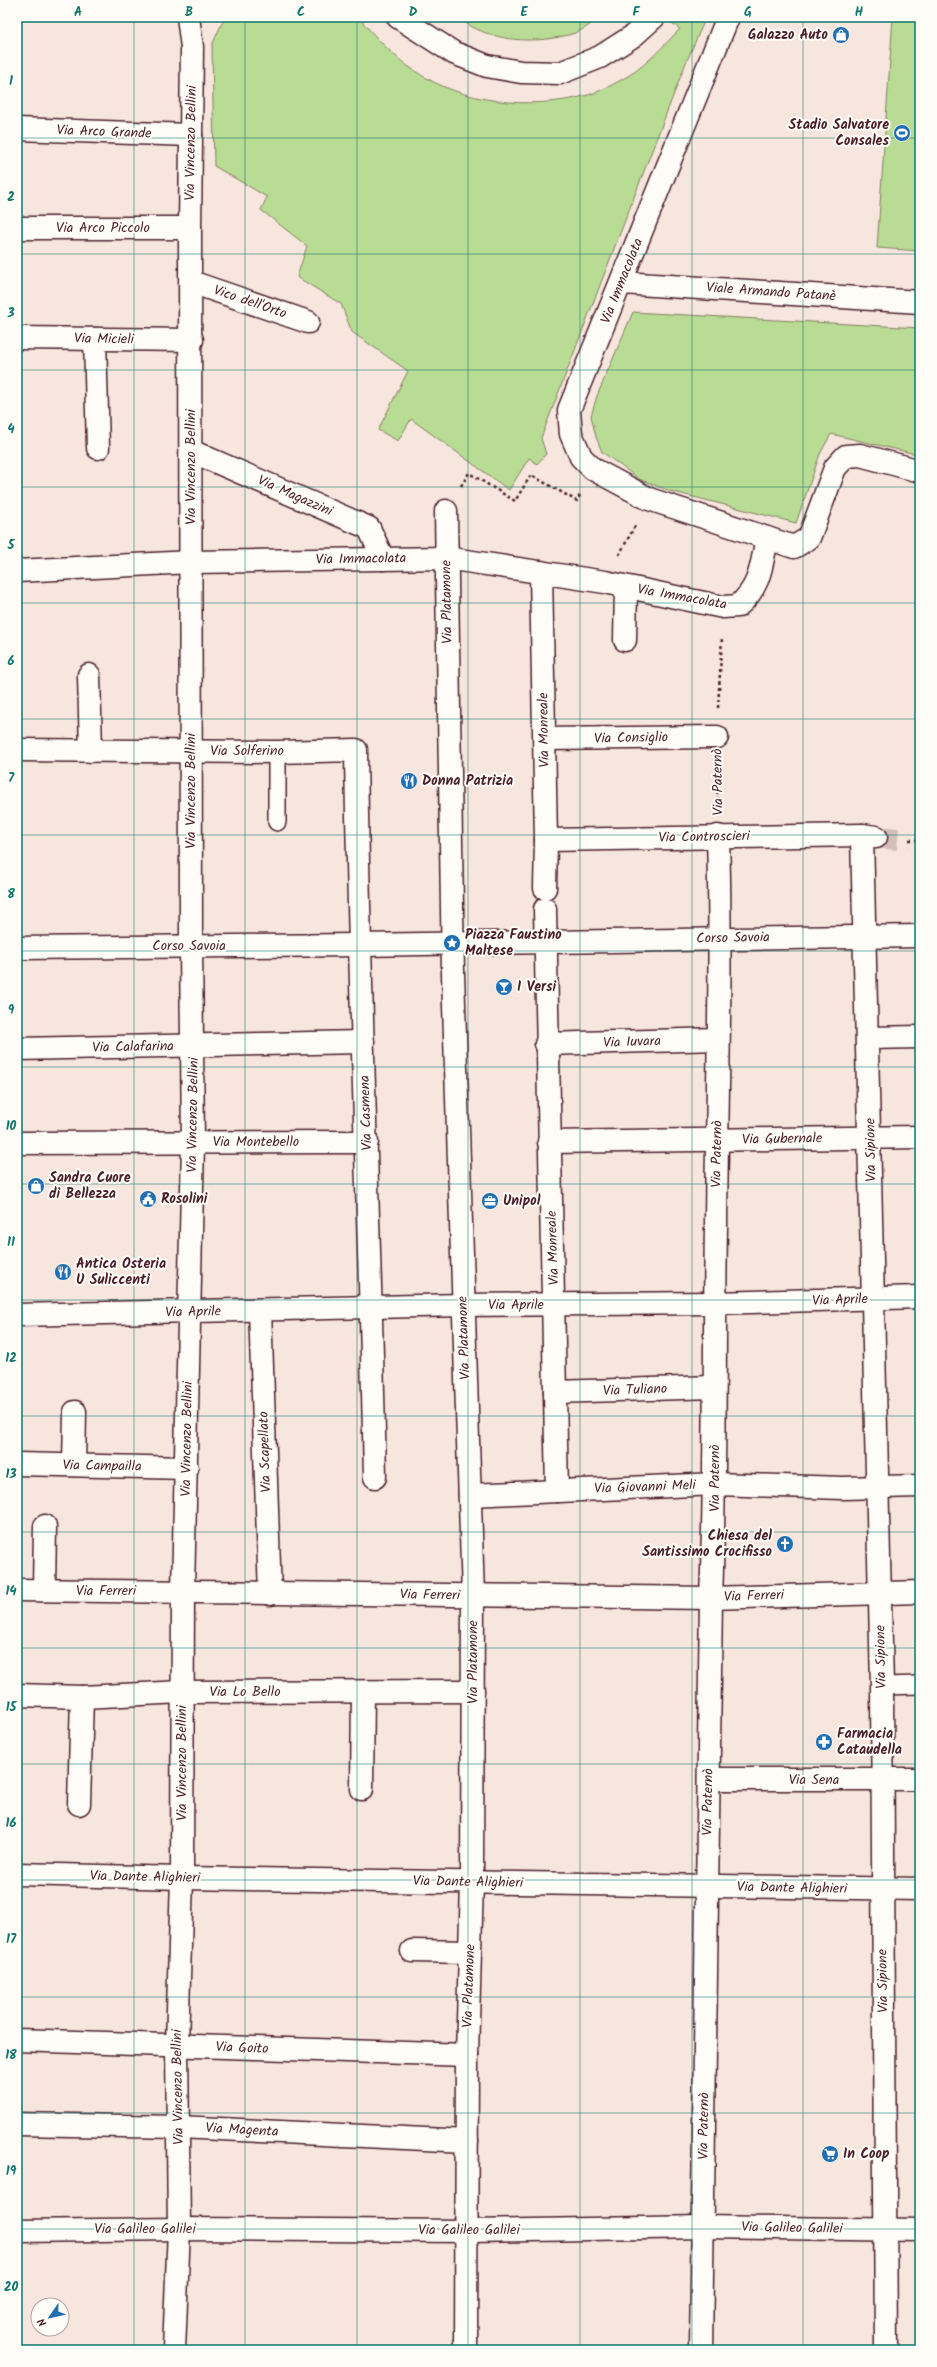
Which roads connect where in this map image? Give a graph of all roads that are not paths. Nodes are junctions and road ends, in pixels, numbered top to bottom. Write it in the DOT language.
graph roads {
  1 [pos="188,17"];
  2 [pos="203,17"];
  3 [pos="398,17"];
  4 [pos="424,17"];
  5 [pos="654,17"];
  6 [pos="728,17"];
  7 [pos="192,47"];
  8 [pos="454,53"];
  9 [pos="17,129"];
  10 [pos="191,135"];
  11 [pos="17,228"];
  12 [pos="190,228"];
  13 [pos="191,282"];
  14 [pos="622,283"];
  15 [pos="920,302"];
  16 [pos="308,322"];
  17 [pos="17,338"];
  18 [pos="95,339"];
  19 [pos="192,340"];
  20 [pos="98,448"];
  21 [pos="191,451"];
  22 [pos="920,471"];
  23 [pos="446,511"];
  24 [pos="767,538"];
  25 [pos="446,558"];
  26 [pos="383,559"];
  27 [pos="191,562"];
  28 [pos="17,572"];
  29 [pos="541,572"];
  30 [pos="626,587"];
  31 [pos="625,640"];
  32 [pos="89,675"];
  33 [pos="717,737"];
  34 [pos="545,739"];
  35 [pos="17,750"];
  36 [pos="356,750"];
  37 [pos="91,751"];
  38 [pos="191,751"];
  39 [pos="277,752"];
  40 [pos="277,822"];
  41 [pos="718,836"];
  42 [pos="869,836"];
  43 [pos="546,840"];
  44 [pos="920,936"];
  45 [pos="864,937"];
  46 [pos="721,938"];
  47 [pos="546,941"];
  48 [pos="452,944"];
  49 [pos="359,945"];
  50 [pos="191,946"];
  51 [pos="18,948"];
  52 [pos="920,1037"];
  53 [pos="868,1038"];
  54 [pos="718,1039"];
  55 [pos="363,1042"];
  56 [pos="546,1044"];
  57 [pos="194,1045"];
  58 [pos="20,1049"];
  59 [pos="870,1137"];
  60 [pos="920,1137"];
  61 [pos="717,1140"];
  62 [pos="367,1142"];
  63 [pos="549,1142"];
  64 [pos="21,1143"];
  65 [pos="193,1143"];
  66 [pos="920,1297"];
  67 [pos="874,1299"];
  68 [pos="715,1303"];
  69 [pos="555,1304"];
  70 [pos="463,1305"];
  71 [pos="372,1307"];
  72 [pos="260,1310"];
  73 [pos="189,1312"];
  74 [pos="17,1314"];
  75 [pos="714,1387"];
  76 [pos="555,1392"];
  77 [pos="75,1412"];
  78 [pos="17,1464"];
  79 [pos="74,1465"];
  80 [pos="187,1468"];
  81 [pos="375,1477"];
  82 [pos="716,1484"];
  83 [pos="920,1486"];
  84 [pos="877,1488"];
  85 [pos="557,1491"];
  86 [pos="470,1496"];
  87 [pos="45,1526"];
  88 [pos="17,1590"];
  89 [pos="44,1590"];
  90 [pos="183,1591"];
  91 [pos="920,1592"];
  92 [pos="270,1594"];
  93 [pos="473,1596"];
  94 [pos="711,1598"];
  95 [pos="880,1602"];
  96 [pos="920,1685"];
  97 [pos="882,1686"];
  98 [pos="474,1691"];
  99 [pos="182,1692"];
  100 [pos="362,1692"];
  101 [pos="17,1695"];
  102 [pos="82,1696"];
  103 [pos="709,1779"];
  104 [pos="881,1780"];
  105 [pos="920,1780"];
  106 [pos="362,1789"];
  107 [pos="79,1804"];
  108 [pos="17,1874"];
  109 [pos="182,1878"];
  110 [pos="472,1882"];
  111 [pos="707,1886"];
  112 [pos="882,1889"];
  113 [pos="920,1889"];
  114 [pos="412,1950"];
  115 [pos="470,1952"];
  116 [pos="17,2040"];
  117 [pos="177,2046"];
  118 [pos="467,2056"];
  119 [pos="17,2124"];
  120 [pos="179,2127"];
  121 [pos="467,2141"];
  122 [pos="703,2227"];
  123 [pos="179,2229"];
  124 [pos="17,2230"];
  125 [pos="885,2230"];
  126 [pos="920,2230"];
  127 [pos="468,2231"];
  128 [pos="174,2350"];
  129 [pos="466,2350"];
  130 [pos="701,2350"];
  131 [pos="886,2350"];
  1 -- 7 [label="street"];
  2 -- 7 [label="street"];
  3 -- 8 [label="street"];
  4 -- 8 [label="street"];
  5 -- 8 [label="street"];
  6 -- 14 [label="street, Via Immacolata"];
  7 -- 10 [label="street, Via Vincenzo Bellini"];
  9 -- 10 [label="street, Via Arco Grande"];
  10 -- 12 [label="street, Via Vincenzo Bellini"];
  11 -- 12 [label="street, Via Arco Piccolo"];
  12 -- 13 [label="street, Via Vincenzo Bellini"];
  13 -- 16 [label="street, Vico dell'Orto"];
  13 -- 19 [label="street, Via Vincenzo Bellini"];
  14 -- 15 [label="street, Viale Armando Patanè"];
  14 -- 24 [label="street, Via Immacolata"];
  17 -- 18 [label="street, Via Micieli"];
  18 -- 19 [label="street, Via Micieli"];
  18 -- 20 [label="street"];
  19 -- 21 [label="street, Via Vincenzo Bellini"];
  21 -- 26 [label="street, Via Magazzini"];
  21 -- 27 [label="street, Via Vincenzo Bellini"];
  22 -- 24 [label="street"];
  23 -- 25 [label="street, Via Platamone"];
  24 -- 30 [label="street, Via Immacolata"];
  25 -- 26 [label="street, Via Immacolata"];
  25 -- 29 [label="street, Via Immacolata"];
  25 -- 48 [label="street, Via Platamone"];
  26 -- 27 [label="street, Via Immacolata"];
  27 -- 28 [label="street, Via Immacolata"];
  27 -- 38 [label="street, Via Vincenzo Bellini"];
  29 -- 30 [label="street, Via Immacolata"];
  29 -- 34 [label="street, Via Monreale"];
  30 -- 31 [label="street"];
  32 -- 37 [label="street"];
  33 -- 34 [label="street, Via Consiglio"];
  34 -- 43 [label="street, Via Monreale"];
  35 -- 37 [label="street, Via Solferino"];
  36 -- 39 [label="street, Via Solferino"];
  36 -- 49 [label="street, Via Casmena"];
  37 -- 38 [label="street, Via Solferino"];
  38 -- 39 [label="street, Via Solferino"];
  38 -- 50 [label="street, Via Vincenzo Bellini"];
  39 -- 40 [label="lane"];
  41 -- 42 [label="street, Via Controscieri"];
  41 -- 43 [label="street, Via Controscieri"];
  41 -- 46 [label="street, Via Paternò"];
  42 -- 45 [label="street, Via Sipione"];
  43 -- 47 [label="street, Via Monreale"];
  44 -- 45 [label="street, Corso Savoia"];
  45 -- 46 [label="street, Corso Savoia"];
  45 -- 53 [label="street, Via Sipione"];
  46 -- 47 [label="street, Corso Savoia"];
  46 -- 54 [label="street, Via Paternò"];
  47 -- 48 [label="street, Corso Savoia"];
  47 -- 56 [label="street, Via Monreale"];
  48 -- 49 [label="street, Corso Savoia"];
  48 -- 70 [label="street, Via Platamone"];
  49 -- 50 [label="street, Corso Savoia"];
  49 -- 55 [label="street, Via Casmena"];
  50 -- 51 [label="street, Corso Savoia"];
  50 -- 57 [label="street, Via Vincenzo Bellini"];
  52 -- 53 [label="street"];
  53 -- 59 [label="street, Via Sipione"];
  54 -- 56 [label="street, Via Iuvara"];
  54 -- 61 [label="street, Via Paternò"];
  55 -- 57 [label="street, Via Calafarina"];
  55 -- 62 [label="street, Via Casmena"];
  56 -- 63 [label="street, Via Monreale"];
  57 -- 58 [label="street, Via Calafarina"];
  57 -- 65 [label="street, Via Vincenzo Bellini"];
  59 -- 60 [label="street, Via Gubernale"];
  59 -- 61 [label="street, Via Gubernale"];
  59 -- 67 [label="street, Via Sipione"];
  61 -- 63 [label="street, Via Gubernale"];
  61 -- 68 [label="street, Via Paternò"];
  62 -- 65 [label="street, Via Montebello"];
  62 -- 71 [label="street, Via Casmena"];
  63 -- 69 [label="street, Via Monreale"];
  64 -- 65 [label="street, Via Montebello"];
  65 -- 73 [label="street, Via Vincenzo Bellini"];
  66 -- 67 [label="street, Via Aprile"];
  67 -- 68 [label="street, Via Aprile"];
  67 -- 84 [label="street, Via Sipione"];
  68 -- 69 [label="street, Via Aprile"];
  68 -- 75 [label="street, Via Paternò"];
  69 -- 70 [label="street, Via Aprile"];
  69 -- 76 [label="street, Via Monreale"];
  70 -- 71 [label="street, Via Aprile"];
  70 -- 86 [label="street, Via Platamone"];
  71 -- 72 [label="street, Via Aprile"];
  71 -- 81 [label="street, Via Casmena"];
  72 -- 73 [label="street, Via Aprile"];
  72 -- 92 [label="street, Via Scapellato"];
  73 -- 74 [label="street, Via Aprile"];
  73 -- 80 [label="street, Via Vincenzo Bellini"];
  75 -- 76 [label="street, Via Tuliano"];
  75 -- 82 [label="street, Via Paternò"];
  76 -- 85 [label="street, Via Monreale"];
  77 -- 79 [label="street"];
  78 -- 79 [label="street, Via Campailla"];
  79 -- 80 [label="street, Via Campailla"];
  80 -- 90 [label="street, Via Vincenzo Bellini"];
  82 -- 84 [label="street, Via Giovanni Meli"];
  82 -- 85 [label="street, Via Giovanni Meli"];
  82 -- 94 [label="street, Via Paternò"];
  83 -- 84 [label="street, Via Giovanni Meli"];
  84 -- 95 [label="street, Via Sipione"];
  85 -- 86 [label="street, Via Giovanni Meli"];
  86 -- 93 [label="street, Via Platamone"];
  87 -- 89 [label="street"];
  88 -- 89 [label="street, Via Ferreri"];
  89 -- 90 [label="street, Via Ferreri"];
  90 -- 92 [label="street, Via Ferreri"];
  90 -- 99 [label="street, Via Vincenzo Bellini"];
  91 -- 95 [label="street, Via Ferreri"];
  92 -- 93 [label="street, Via Ferreri"];
  93 -- 94 [label="street, Via Ferreri"];
  93 -- 98 [label="street, Via Platamone"];
  94 -- 95 [label="street, Via Ferreri"];
  94 -- 103 [label="street, Via Paternò"];
  95 -- 97 [label="street, Via Sipione"];
  96 -- 97 [label="lane"];
  97 -- 104 [label="street, Via Sipione"];
  98 -- 100 [label="street, Via Lo Bello"];
  98 -- 110 [label="street, Via Platamone"];
  99 -- 100 [label="street, Via Lo Bello"];
  99 -- 102 [label="street, Via Lo Bello"];
  99 -- 109 [label="street, Via Vincenzo Bellini"];
  100 -- 106 [label="street"];
  101 -- 102 [label="street, Via Lo Bello"];
  102 -- 107 [label="street"];
  103 -- 104 [label="street, Via Sena"];
  103 -- 111 [label="street, Via Paternò"];
  104 -- 105 [label="street, Via Sena"];
  104 -- 112 [label="street, Via Sipione"];
  108 -- 109 [label="street, Via Dante Alighieri"];
  109 -- 110 [label="street, Via Dante Alighieri"];
  109 -- 117 [label="street, Via Vincenzo Bellini"];
  110 -- 111 [label="street, Via Dante Alighieri"];
  110 -- 115 [label="street, Via Platamone"];
  111 -- 112 [label="street, Via Dante Alighieri"];
  111 -- 122 [label="street, Via Paternò"];
  112 -- 113 [label="street, Via Dante Alighieri"];
  112 -- 125 [label="street, Via Sipione"];
  114 -- 115 [label="street"];
  115 -- 118 [label="street, Via Platamone"];
  116 -- 117 [label="street, Via Goito"];
  117 -- 118 [label="street, Via Goito"];
  117 -- 120 [label="street, Via Vincenzo Bellini"];
  118 -- 121 [label="street, Via Platamone"];
  119 -- 120 [label="street, Via Magenta"];
  120 -- 121 [label="street, Via Magenta"];
  120 -- 123 [label="street, Via Vincenzo Bellini"];
  121 -- 127 [label="street, Via Platamone"];
  122 -- 125 [label="street, Via Galileo Galilei"];
  122 -- 127 [label="street, Via Galileo Galilei"];
  122 -- 130 [label="street, Via Paternò"];
  123 -- 124 [label="street, Via Galileo Galilei"];
  123 -- 127 [label="street, Via Galileo Galilei"];
  123 -- 128 [label="street, Via Vincenzo Bellini"];
  125 -- 126 [label="street, Via Galileo Galilei"];
  125 -- 131 [label="street, Via Sipione"];
  127 -- 129 [label="street, Via Platamone"];
}
